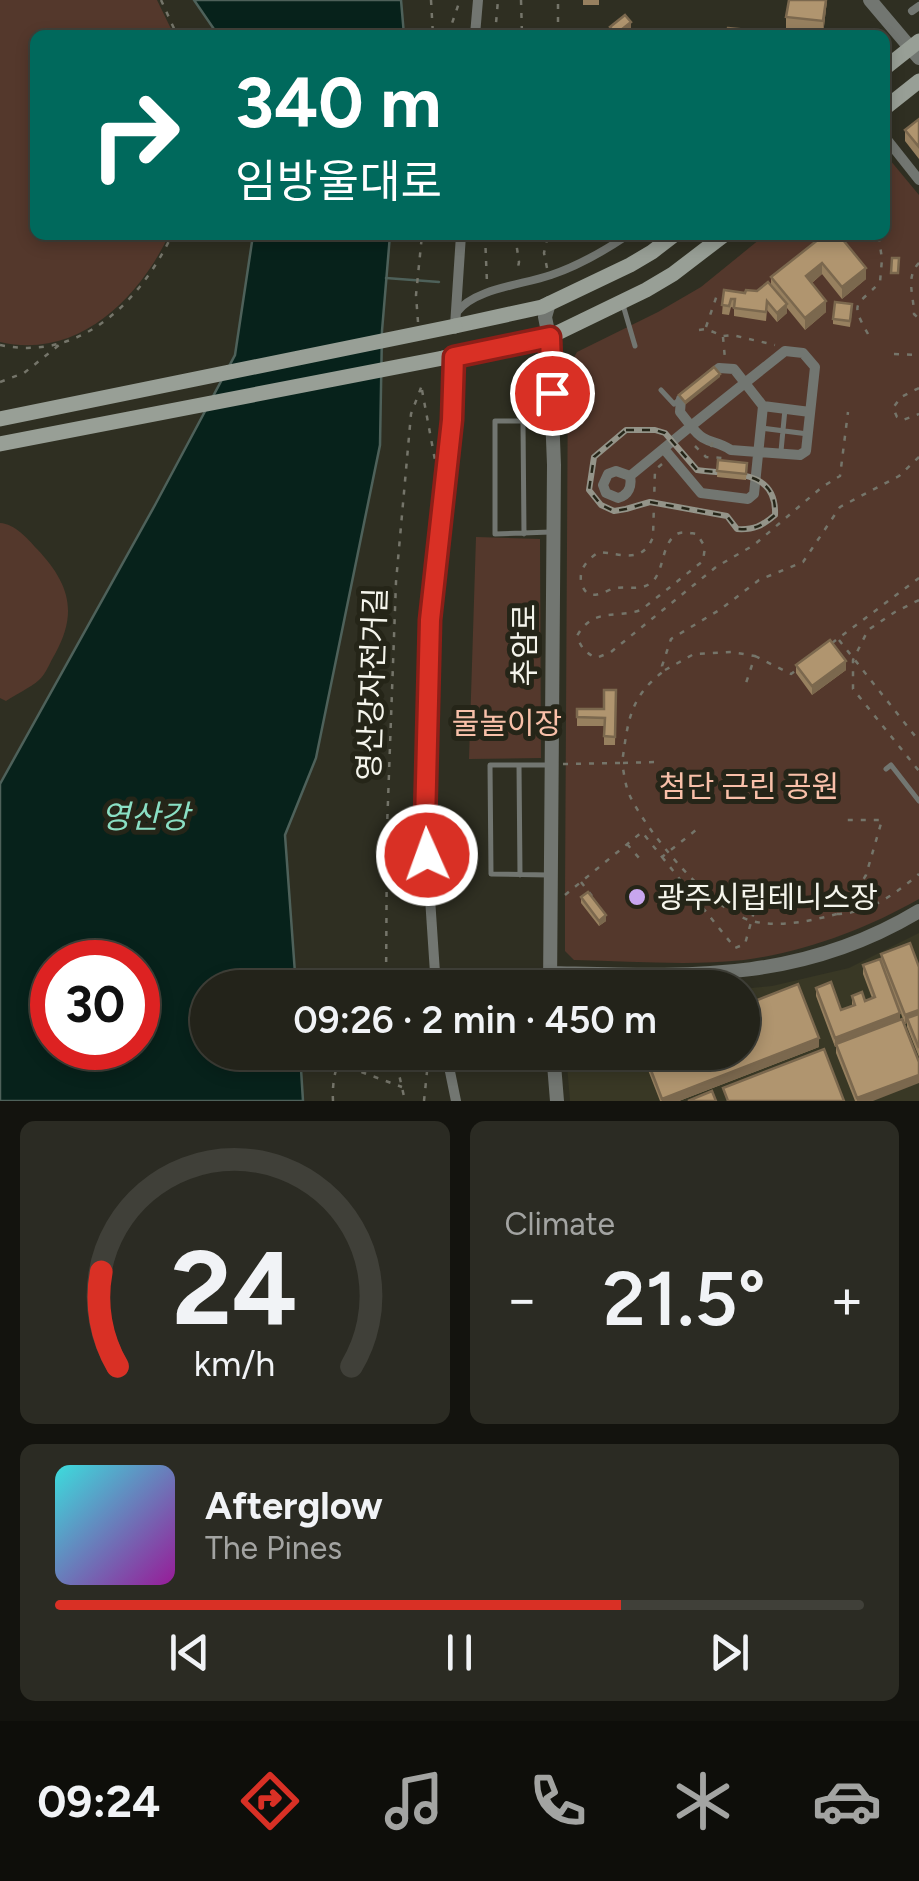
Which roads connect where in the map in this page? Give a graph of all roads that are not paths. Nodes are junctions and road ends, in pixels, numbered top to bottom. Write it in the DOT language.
graph roads {
  1 [pos="478,0"];
  2 [pos="870,0"];
  3 [pos="476,30"];
  4 [pos="916,49"];
  5 [pos="890,65"];
  6 [pos="919,81"];
  7 [pos="890,104"];
  8 [pos="890,143"];
  9 [pos="919,180"];
  10 [pos="461,240"];
  11 [pos="620,240"];
  12 [pos="667,240"];
  13 [pos="717,240"];
  14 [pos="630,265"];
  15 [pos="646,290"];
  16 [pos="622,302"];
  17 [pos="549,304"];
  18 [pos="455,320"];
  19 [pos="550,337"];
  20 [pos="635,346"];
  21 [pos="448,357"];
  22 [pos="745,383"];
  23 [pos="662,390"];
  24 [pos="681,399"];
  25 [pos="764,406"];
  26 [pos="785,409"];
  27 [pos="810,412"];
  28 [pos="0,420"];
  29 [pos="553,421"];
  30 [pos="523,422"];
  31 [pos="691,426"];
  32 [pos="761,428"];
  33 [pos="784,431"];
  34 [pos="808,434"];
  35 [pos="0,444"];
  36 [pos="759,451"];
  37 [pos="667,453"];
  38 [pos="781,454"];
  39 [pos="630,476"];
  40 [pos="552,532"];
  41 [pos="524,534"];
  42 [pos="556,765"];
  43 [pos="519,766"];
  44 [pos="886,770"];
  45 [pos="919,801"];
  46 [pos="520,874"];
  47 [pos="552,875"];
  48 [pos="919,911"];
  49 [pos="435,970"];
  50 [pos="550,970"];
  51 [pos="751,970"];
  52 [pos="450,1070"];
  53 [pos="554,1070"];
  54 [pos="456,1101"];
  55 [pos="557,1101"];
  1 -- 3 [label="street"];
  2 -- 4 [label="street"];
  4 -- 5 [label="main road"];
  6 -- 7 [label="main road"];
  8 -- 9 [label="street"];
  10 -- 18 [label="street"];
  11 -- 18 [label="street"];
  12 -- 14 [label="main road"];
  13 -- 15 [label="main road"];
  14 -- 15 [label="main road"];
  14 -- 17 [label="main road"];
  15 -- 16 [label="main road"];
  16 -- 19 [label="main road"];
  16 -- 20 [label="lane"];
  17 -- 18 [label="main road"];
  17 -- 19 [label="street, 추암로"];
  18 -- 28 [label="main road, bridge"];
  19 -- 21 [label="main road"];
  19 -- 29 [label="street, 추암로"];
  21 -- 35 [label="main road, bridge"];
  21 -- 49 [label="street"];
  22 -- 24 [label="street"];
  22 -- 25 [label="street"];
  22 -- 27 [label="street"];
  22 -- 31 [label="street"];
  23 -- 24 [label="lane"];
  24 -- 31 [label="street"];
  25 -- 26 [label="street"];
  25 -- 32 [label="street"];
  26 -- 27 [label="street"];
  26 -- 33 [label="lane"];
  27 -- 34 [label="street"];
  29 -- 30 [label="lane"];
  29 -- 40 [label="street, 추암로"];
  30 -- 41 [label="lane"];
  30 -- 41 [label="lane"];
  31 -- 36 [label="street"];
  31 -- 37 [label="street"];
  32 -- 33 [label="lane"];
  32 -- 36 [label="street"];
  33 -- 34 [label="lane"];
  33 -- 38 [label="lane"];
  34 -- 38 [label="street"];
  36 -- 37 [label="street"];
  36 -- 38 [label="street"];
  37 -- 39 [label="street"];
  40 -- 41 [label="lane"];
  40 -- 42 [label="street, 추암로"];
  42 -- 43 [label="lane"];
  42 -- 47 [label="street, 추암로"];
  43 -- 46 [label="lane"];
  43 -- 46 [label="lane"];
  44 -- 45 [label="lane"];
  46 -- 47 [label="lane"];
  47 -- 50 [label="street, 추암로"];
  48 -- 51 [label="street"];
  52 -- 54 [label="street"];
  53 -- 55 [label="street"];
}
